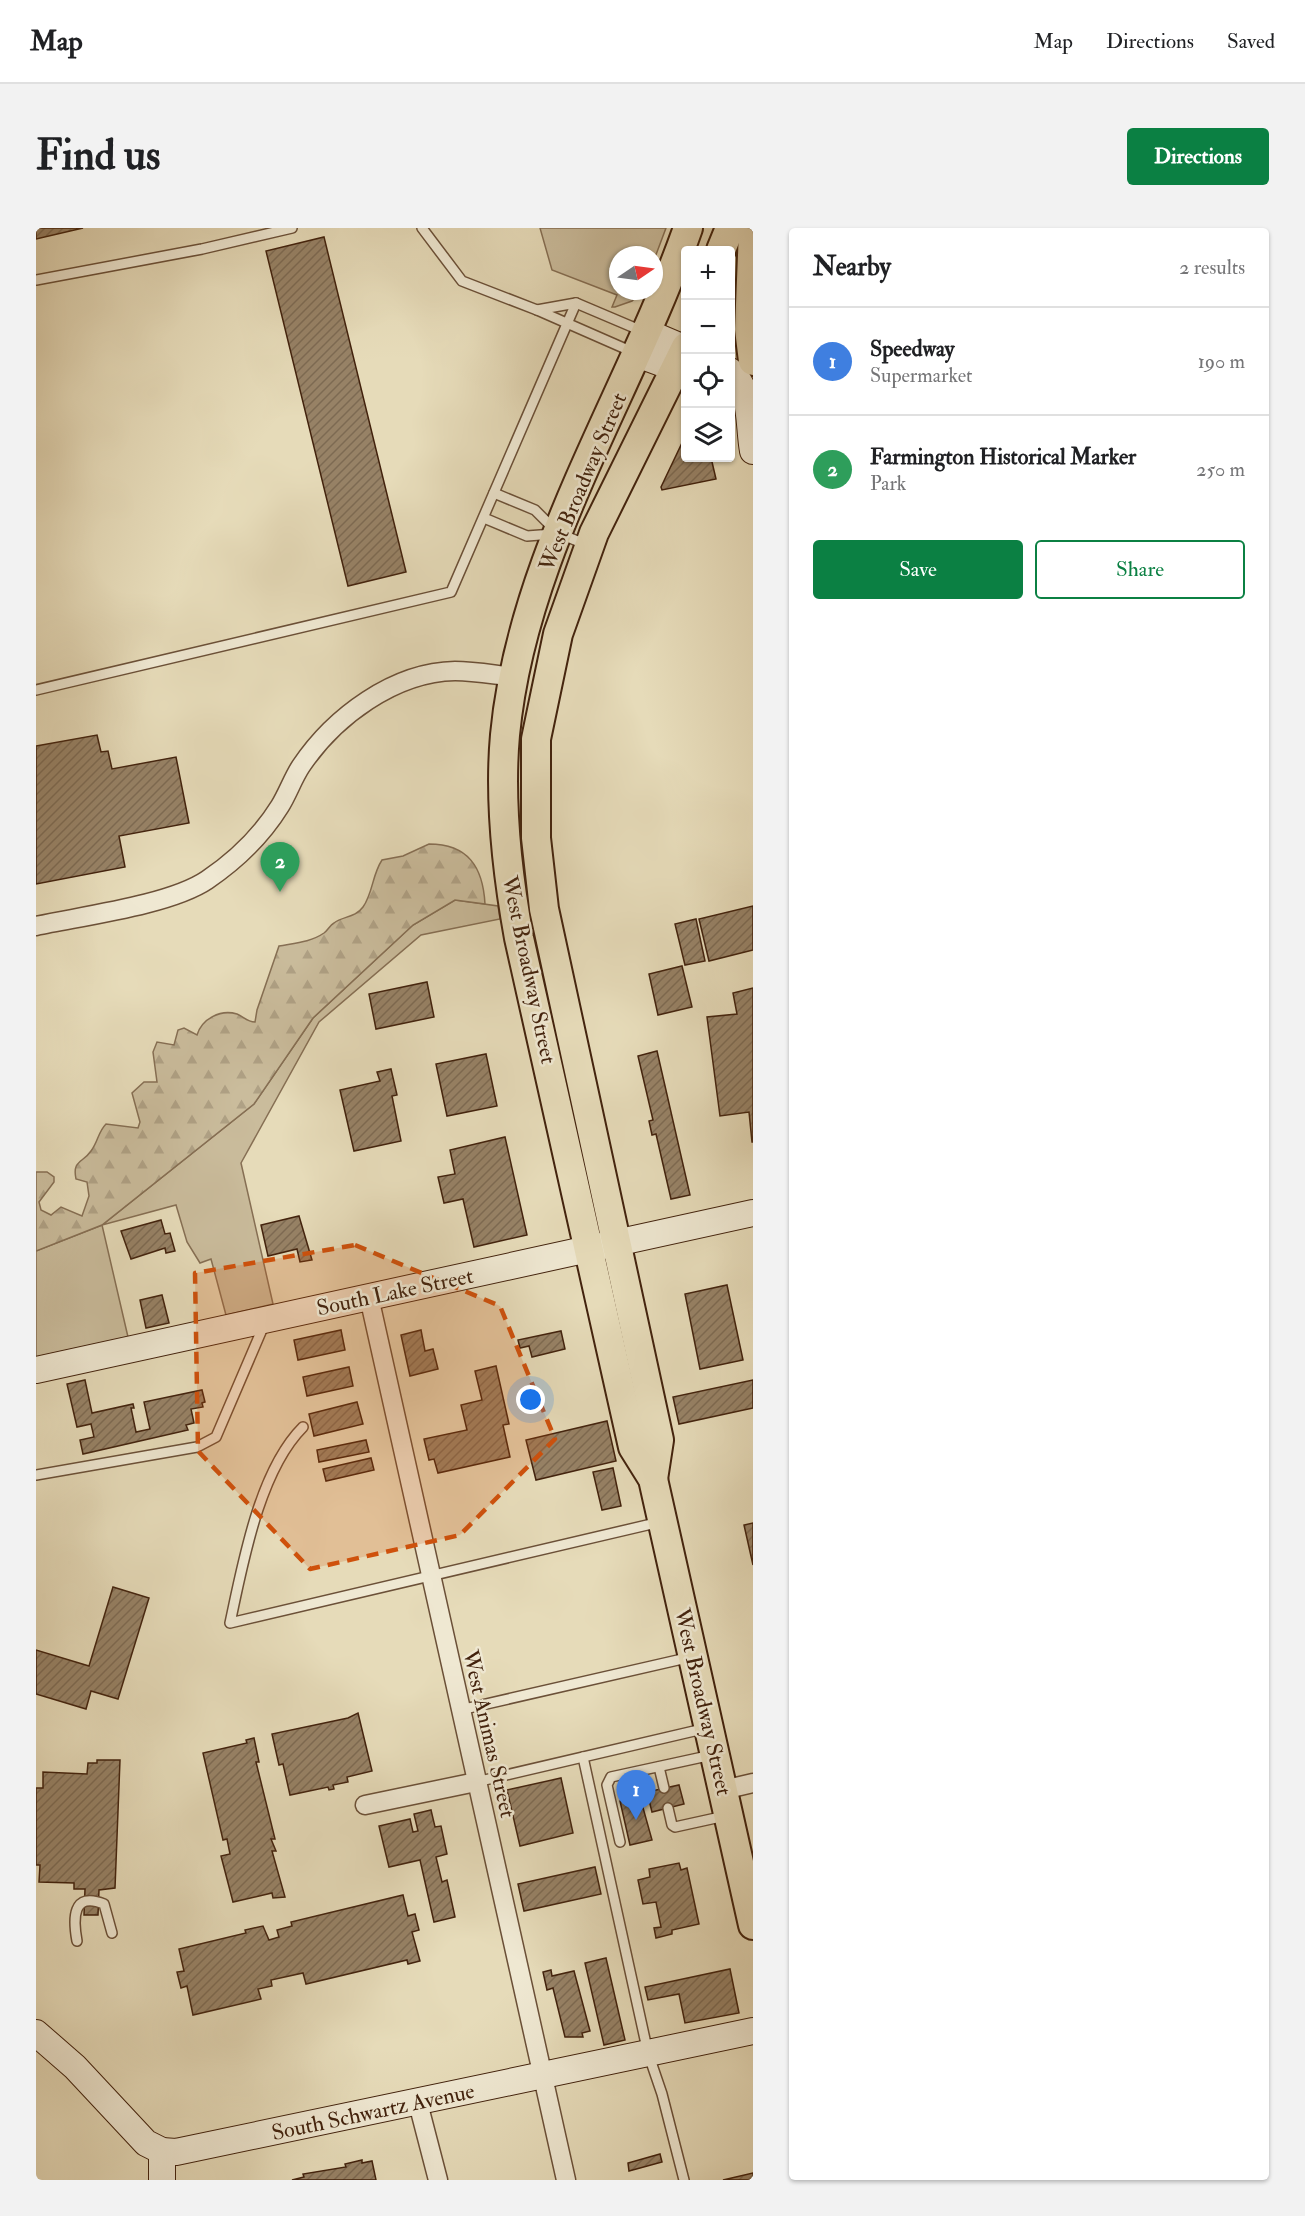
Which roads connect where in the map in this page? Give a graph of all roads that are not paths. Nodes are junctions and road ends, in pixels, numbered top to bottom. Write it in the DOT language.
graph roads {
  1 [pos="292,228"];
  2 [pos="422,228"];
  3 [pos="688,228"];
  4 [pos="730,228"];
  5 [pos="753,231"];
  6 [pos="723,246"];
  7 [pos="36,280"];
  8 [pos="576,303"];
  9 [pos="537,310"];
  10 [pos="567,324"];
  11 [pos="642,343"];
  12 [pos="681,356"];
  13 [pos="753,361"];
  14 [pos="681,363"];
  15 [pos="735,376"];
  16 [pos="734,408"];
  17 [pos="751,441"];
  18 [pos="494,493"];
  19 [pos="484,518"];
  20 [pos="558,533"];
  21 [pos="590,546"];
  22 [pos="514,677"];
  23 [pos="36,690"];
  24 [pos="36,926"];
  25 [pos="753,1213"];
  26 [pos="602,1246"];
  27 [pos="369,1297"];
  28 [pos="267,1320"];
  29 [pos="36,1370"];
  30 [pos="303,1427"];
  31 [pos="36,1474"];
  32 [pos="663,1521"];
  33 [pos="430,1577"];
  34 [pos="693,1656"];
  35 [pos="460,1710"];
  36 [pos="712,1741"];
  37 [pos="583,1757"];
  38 [pos="659,1767"];
  39 [pos="476,1782"];
  40 [pos="753,1783"];
  41 [pos="664,1788"];
  42 [pos="726,1802"];
  43 [pos="365,1805"];
  44 [pos="668,1808"];
  45 [pos="620,1842"];
  46 [pos="753,1925"];
  47 [pos="112,1933"];
  48 [pos="77,1941"];
  49 [pos="753,2031"];
  50 [pos="36,2033"];
  51 [pos="648,2052"];
  52 [pos="541,2076"];
  53 [pos="418,2103"];
  54 [pos="162,2151"];
  55 [pos="162,2180"];
  56 [pos="438,2180"];
  57 [pos="566,2180"];
  58 [pos="684,2180"];
  1 -- 7 [label="lane"];
  2 -- 9 [label="lane"];
  3 -- 11 [label="main road, West Broadway Street"];
  4 -- 6 [label="main road"];
  5 -- 13 [label="main road"];
  8 -- 9 [label="lane"];
  8 -- 10 [label="lane"];
  8 -- 11 [label="lane"];
  9 -- 10 [label="lane"];
  10 -- 11 [label="lane"];
  10 -- 18 [label="lane"];
  11 -- 12 [label="main road"];
  11 -- 20 [label="main road, West Broadway Street"];
  14 -- 21 [label="main road, West Broadway Street"];
  15 -- 17 [label="main road"];
  16 -- 17 [label="main road"];
  18 -- 19 [label="lane"];
  18 -- 20 [label="lane"];
  19 -- 20 [label="lane"];
  19 -- 23 [label="lane"];
  20 -- 21 [label="lane"];
  20 -- 22 [label="main road, West Broadway Street"];
  21 -- 26 [label="main road, West Broadway Street"];
  22 -- 24 [label="street"];
  22 -- 26 [label="main road, West Broadway Street"];
  25 -- 26 [label="main road, South Lake Street"];
  26 -- 27 [label="main road, South Lake Street"];
  26 -- 32 [label="main road, West Broadway Street"];
  27 -- 28 [label="main road, South Lake Street"];
  27 -- 33 [label="street, West Animas Street"];
  28 -- 29 [label="main road, South Lake Street"];
  28 -- 31 [label="lane"];
  30 -- 33 [label="lane"];
  32 -- 33 [label="lane"];
  32 -- 34 [label="main road, West Broadway Street"];
  33 -- 35 [label="street, West Animas Street"];
  34 -- 35 [label="lane"];
  34 -- 36 [label="main road, West Broadway Street"];
  35 -- 39 [label="street, West Animas Street"];
  36 -- 37 [label="lane"];
  36 -- 38 [label="lane"];
  36 -- 42 [label="main road, West Broadway Street"];
  37 -- 39 [label="lane"];
  37 -- 51 [label="lane"];
  38 -- 41 [label="lane"];
  38 -- 45 [label="lane"];
  39 -- 43 [label="street"];
  39 -- 52 [label="street, West Animas Street"];
  40 -- 42 [label="street"];
  42 -- 44 [label="lane"];
  42 -- 46 [label="main road, West Broadway Street"];
  47 -- 48 [label="lane"];
  49 -- 51 [label="main road, South Schwartz Avenue"];
  50 -- 54 [label="main road"];
  51 -- 52 [label="main road, South Schwartz Avenue"];
  51 -- 58 [label="lane"];
  52 -- 53 [label="main road, South Schwartz Avenue"];
  52 -- 57 [label="street, West Animas Street"];
  53 -- 54 [label="main road, South Schwartz Avenue"];
  53 -- 56 [label="street"];
  54 -- 55 [label="main road"];
}
